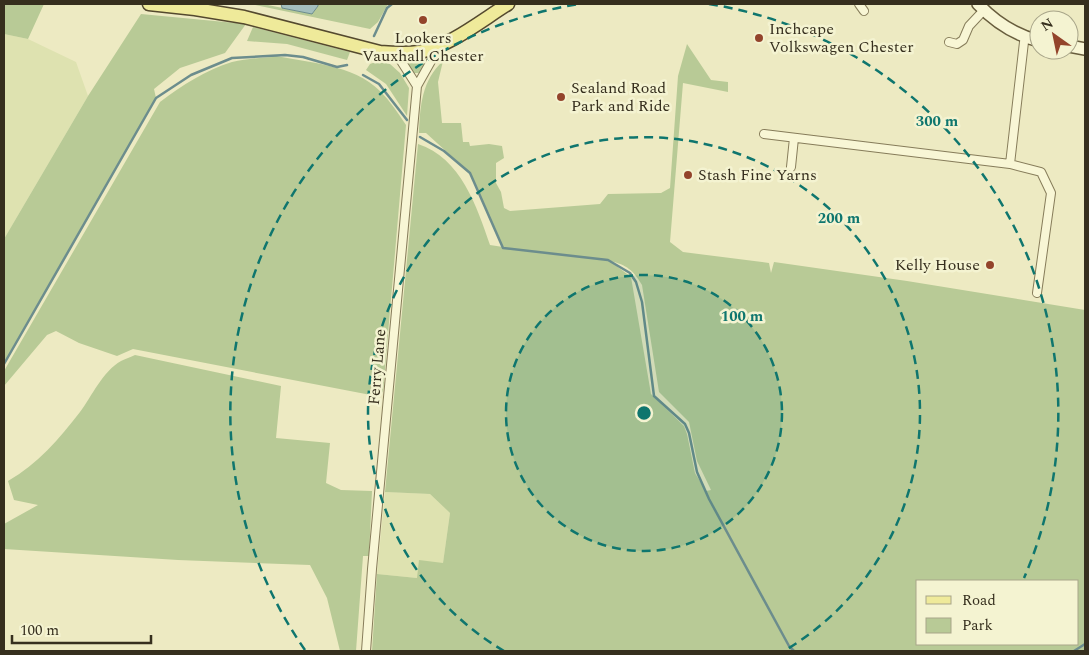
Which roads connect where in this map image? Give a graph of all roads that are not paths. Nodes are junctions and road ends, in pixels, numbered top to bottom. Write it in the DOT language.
graph roads {
  1 [pos="149,4"];
  2 [pos="508,4"];
  3 [pos="981,7"];
  4 [pos="1026,37"];
  5 [pos="1029,38"];
  6 [pos="949,42"];
  7 [pos="440,45"];
  8 [pos="396,53"];
  9 [pos="417,86"];
  10 [pos="764,134"];
  11 [pos="794,138"];
  12 [pos="1010,164"];
  13 [pos="790,167"];
  14 [pos="1037,293"];
  15 [pos="366,651"];
  1 -- 8 [label="main road"];
  2 -- 7 [label="main road"];
  3 -- 4 [label="street"];
  3 -- 6 [label="street"];
  4 -- 5 [label="street"];
  4 -- 12 [label="street"];
  7 -- 8 [label="main road"];
  7 -- 9 [label="street, Ferry Lane"];
  8 -- 9 [label="street"];
  9 -- 15 [label="street, Ferry Lane"];
  10 -- 11 [label="street"];
  11 -- 12 [label="street"];
  11 -- 13 [label="street"];
  12 -- 14 [label="street"];
}
